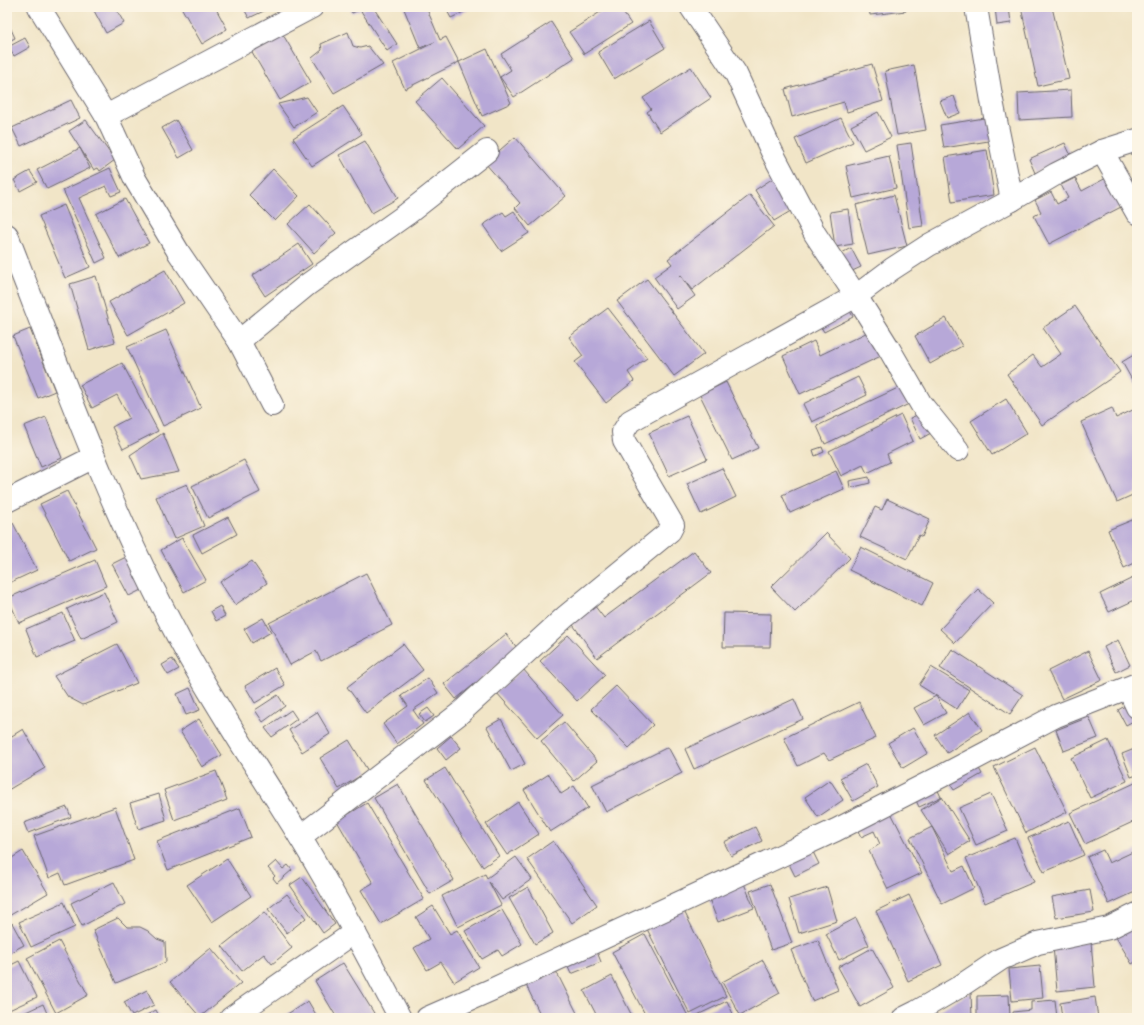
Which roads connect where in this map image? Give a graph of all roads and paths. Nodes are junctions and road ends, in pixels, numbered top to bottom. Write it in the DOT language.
graph roads {
  1 [pos="39,7"];
  2 [pos="312,7"];
  3 [pos="691,7"];
  4 [pos="976,7"];
  5 [pos="106,116"];
  6 [pos="1137,140"];
  7 [pos="487,151"];
  8 [pos="1102,151"];
  9 [pos="1012,200"];
  10 [pos="1137,213"];
  11 [pos="7,235"];
  12 [pos="856,296"];
  13 [pos="239,341"];
  14 [pos="272,405"];
  15 [pos="958,450"];
  16 [pos="94,457"];
  17 [pos="7,501"];
  18 [pos="1134,693"];
  19 [pos="300,837"];
  20 [pos="1137,914"];
  21 [pos="355,932"];
  22 [pos="230,1018"];
  23 [pos="400,1018"];
  24 [pos="427,1018"];
  25 [pos="904,1018"];
  1 -- 5 [label="street"];
  2 -- 5 [label="street"];
  3 -- 12 [label="street"];
  4 -- 9 [label="street"];
  5 -- 13 [label="street"];
  6 -- 8 [label="street"];
  7 -- 13 [label="street"];
  8 -- 9 [label="street"];
  8 -- 10 [label="street"];
  9 -- 12 [label="street"];
  11 -- 16 [label="street"];
  12 -- 15 [label="street"];
  12 -- 19 [label="street"];
  13 -- 14 [label="street"];
  16 -- 17 [label="street"];
  16 -- 19 [label="street"];
  18 -- 24 [label="street"];
  19 -- 21 [label="street"];
  20 -- 25 [label="street"];
  21 -- 22 [label="street"];
  21 -- 23 [label="street"];
}
